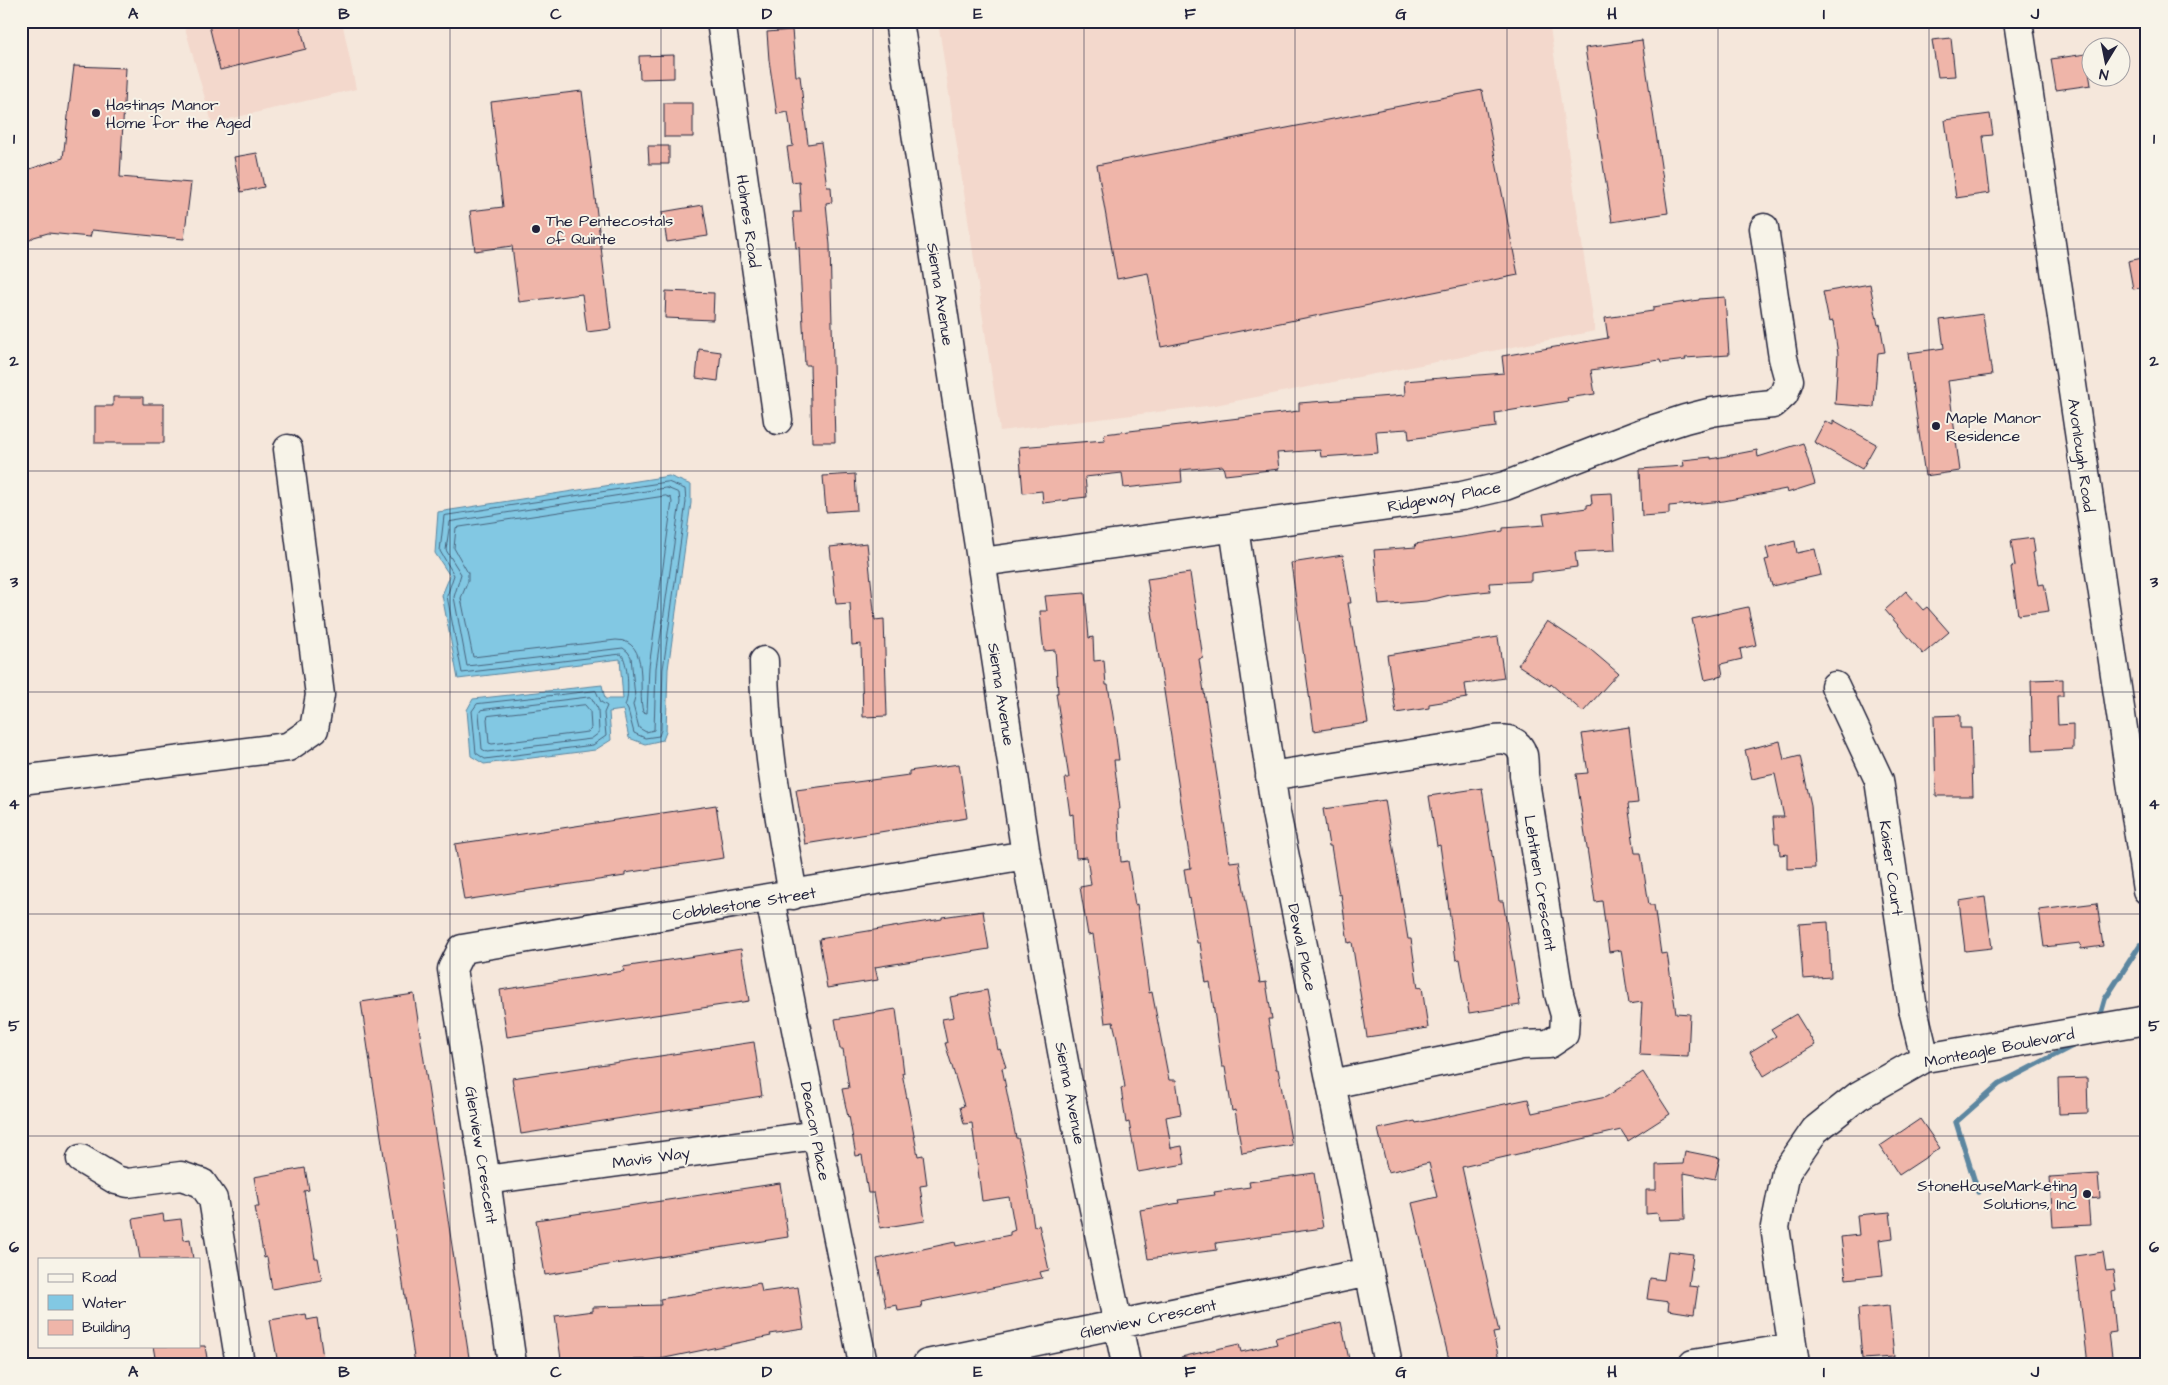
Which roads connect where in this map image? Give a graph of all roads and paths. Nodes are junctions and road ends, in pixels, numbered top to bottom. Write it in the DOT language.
graph roads {
  1 [pos="721,21"];
  2 [pos="899,21"];
  3 [pos="2018,21"];
  4 [pos="1764,228"];
  5 [pos="778,420"];
  6 [pos="288,449"];
  7 [pos="1234,528"];
  8 [pos="982,562"];
  9 [pos="764,661"];
  10 [pos="1835,686"];
  11 [pos="1270,776"];
  12 [pos="21,780"];
  13 [pos="1026,855"];
  14 [pos="2147,890"];
  15 [pos="781,897"];
  16 [pos="462,949"];
  17 [pos="2147,1020"];
  18 [pos="1925,1058"];
  19 [pos="1331,1084"];
  20 [pos="817,1135"];
  21 [pos="81,1159"];
  22 [pos="486,1180"];
  23 [pos="1369,1272"];
  24 [pos="1117,1324"];
  25 [pos="1794,1356"];
  26 [pos="240,1364"];
  27 [pos="512,1364"];
  28 [pos="863,1364"];
  29 [pos="927,1364"];
  30 [pos="1126,1364"];
  31 [pos="1388,1364"];
  32 [pos="1693,1364"];
  1 -- 5 [label="street, Holmes Road"];
  2 -- 8 [label="street, Sienna Avenue"];
  3 -- 14 [label="street, Avonlough Road"];
  4 -- 7 [label="street, Ridgeway Place"];
  6 -- 12 [label="street"];
  7 -- 8 [label="street, Ridgeway Place"];
  7 -- 11 [label="street, Dewal Place"];
  8 -- 13 [label="street, Sienna Avenue"];
  9 -- 15 [label="street, Deacon Place"];
  10 -- 18 [label="street, Kaiser Court"];
  11 -- 19 [label="street, Dewal Place"];
  11 -- 19 [label="street, Lehtinen Crescent"];
  13 -- 15 [label="street, Cobblestone Street"];
  13 -- 24 [label="street, Sienna Avenue"];
  15 -- 16 [label="street, Cobblestone Street"];
  15 -- 20 [label="street, Deacon Place"];
  16 -- 22 [label="street, Glenview Crescent"];
  17 -- 18 [label="street, Monteagle Boulevard"];
  18 -- 25 [label="street, Monteagle Boulevard"];
  19 -- 23 [label="street, Dewal Place"];
  20 -- 22 [label="street, Mavis Way"];
  20 -- 28 [label="street, Deacon Place"];
  21 -- 26 [label="street"];
  22 -- 27 [label="street, Glenview Crescent"];
  23 -- 24 [label="street, Glenview Crescent"];
  23 -- 31 [label="street, Dewal Place"];
  24 -- 29 [label="street, Glenview Crescent"];
  24 -- 30 [label="street, Sienna Avenue"];
  25 -- 32 [label="street"];
}
